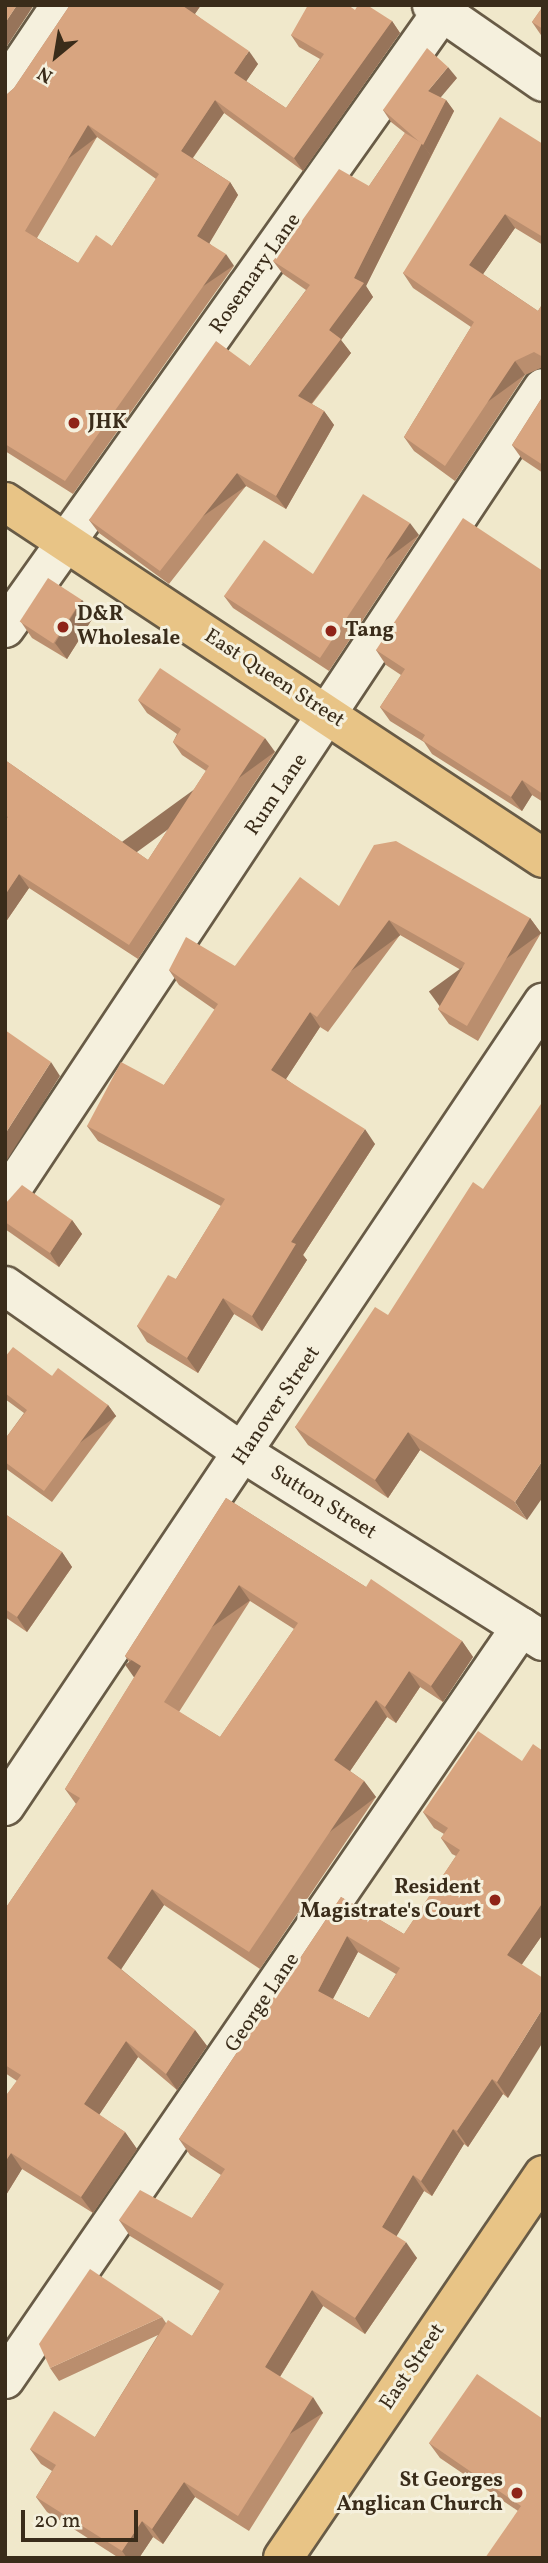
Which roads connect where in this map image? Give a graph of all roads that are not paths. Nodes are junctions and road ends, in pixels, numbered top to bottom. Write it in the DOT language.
graph roads {
  1 [pos="61,5"];
  2 [pos="441,8"];
  3 [pos="543,82"];
  4 [pos="5,88"];
  5 [pos="543,388"];
  6 [pos="5,502"];
  7 [pos="65,543"];
  8 [pos="5,628"];
  9 [pos="330,715"];
  10 [pos="543,858"];
  11 [pos="543,1003"];
  12 [pos="5,1199"];
  13 [pos="5,1286"];
  14 [pos="246,1454"];
  15 [pos="532,1634"];
  16 [pos="5,1806"];
  17 [pos="543,2175"];
  18 [pos="5,2379"];
  19 [pos="283,2558"];
  1 -- 4 [label="street"];
  2 -- 3 [label="street"];
  2 -- 7 [label="street, Rosemary Lane"];
  5 -- 9 [label="street, Rum Lane"];
  6 -- 7 [label="main road, East Queen Street"];
  7 -- 8 [label="street, Rosemary Lane"];
  7 -- 9 [label="main road, East Queen Street"];
  9 -- 10 [label="main road, East Queen Street"];
  9 -- 12 [label="street, Rum Lane"];
  11 -- 14 [label="street, Hanover Street"];
  13 -- 14 [label="street, Sutton Street"];
  14 -- 15 [label="street, Sutton Street"];
  14 -- 16 [label="street, Hanover Street"];
  15 -- 18 [label="street, George Lane"];
  17 -- 19 [label="main road, East Street"];
}
